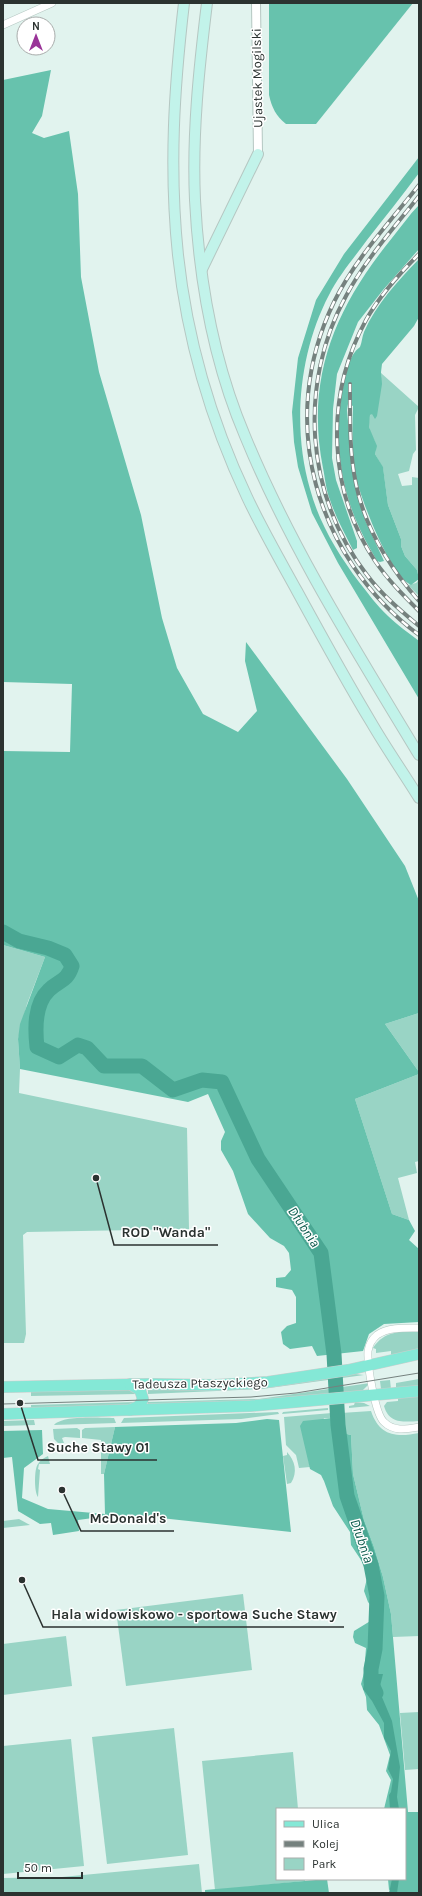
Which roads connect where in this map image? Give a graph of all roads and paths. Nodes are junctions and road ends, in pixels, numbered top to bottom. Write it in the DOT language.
graph roads {
  1 [pos="52,3"];
  2 [pos="184,3"];
  3 [pos="207,3"];
  4 [pos="256,3"];
  5 [pos="3,25"];
  6 [pos="258,154"];
  7 [pos="202,269"];
  8 [pos="419,755"];
  9 [pos="419,798"];
  10 [pos="419,1328"];
  11 [pos="419,1354"];
  12 [pos="370,1365"];
  13 [pos="130,1384"];
  14 [pos="3,1387"];
  15 [pos="419,1391"];
  16 [pos="374,1396"];
  17 [pos="127,1410"];
  18 [pos="3,1414"];
  19 [pos="419,1427"];
  1 -- 5 [label="street"];
  2 -- 9 [label="main road"];
  3 -- 7 [label="main road"];
  4 -- 6 [label="street, Ujastek Mogilski"];
  6 -- 7 [label="main road"];
  7 -- 8 [label="main road"];
  10 -- 12 [label="street"];
  11 -- 12 [label="main road, Tadeusza Ptaszyckiego"];
  12 -- 13 [label="main road, Tadeusza Ptaszyckiego"];
  12 -- 16 [label="street"];
  13 -- 14 [label="main road, Tadeusza Ptaszyckiego"];
  13 -- 17 [label="main road"];
  15 -- 16 [label="main road, Tadeusza Ptaszyckiego"];
  16 -- 17 [label="main road, Tadeusza Ptaszyckiego"];
  16 -- 19 [label="street"];
  17 -- 18 [label="main road, Tadeusza Ptaszyckiego"];
}
